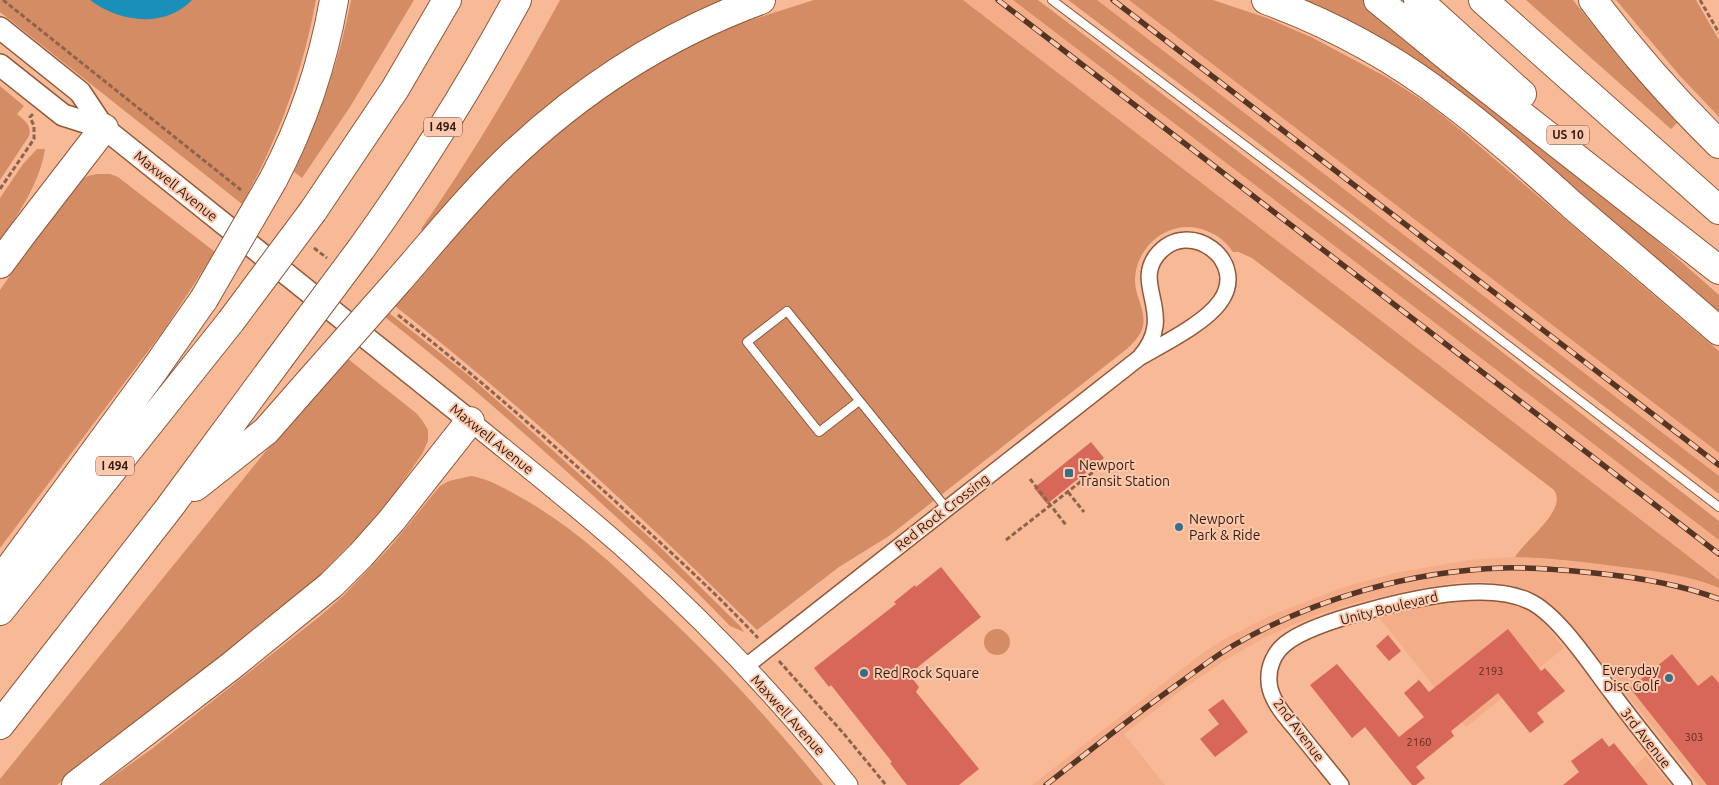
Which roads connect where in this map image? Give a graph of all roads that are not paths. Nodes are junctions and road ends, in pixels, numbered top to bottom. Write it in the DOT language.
graph roads {
  1 [pos="334,0"];
  2 [pos="447,0"];
  3 [pos="517,0"];
  4 [pos="762,0"];
  5 [pos="1052,0"];
  6 [pos="1378,0"];
  7 [pos="1418,0"];
  8 [pos="1483,0"];
  9 [pos="1593,0"];
  10 [pos="1276,4"];
  11 [pos="0,28"];
  12 [pos="0,65"];
  13 [pos="104,128"];
  14 [pos="1719,144"];
  15 [pos="1719,210"];
  16 [pos="0,264"];
  17 [pos="1719,270"];
  18 [pos="1719,331"];
  19 [pos="1139,358"];
  20 [pos="859,401"];
  21 [pos="470,421"];
  22 [pos="1719,507"];
  23 [pos="168,508"];
  24 [pos="947,509"];
  25 [pos="0,581"];
  26 [pos="1530,601"];
  27 [pos="0,612"];
  28 [pos="746,667"];
  29 [pos="1270,671"];
  30 [pos="0,725"];
  31 [pos="76,785"];
  32 [pos="848,785"];
  33 [pos="1341,785"];
  34 [pos="1684,785"];
  1 -- 25 [label="highway, bridge"];
  2 -- 27 [label="highway, I 494, bridge"];
  3 -- 23 [label="highway, I 494, bridge"];
  4 -- 23 [label="highway, bridge"];
  5 -- 22 [label="lane"];
  6 -- 17 [label="highway"];
  7 -- 17 [label="highway, US 10"];
  8 -- 15 [label="highway"];
  9 -- 14 [label="highway"];
  10 -- 18 [label="highway"];
  11 -- 13 [label="main road, Maxwell Avenue"];
  12 -- 13 [label="main road, Maxwell Avenue"];
  13 -- 16 [label="highway"];
  13 -- 21 [label="main road, Maxwell Avenue"];
  19 -- 19 [label="street, Red Rock Crossing"];
  19 -- 24 [label="street, Red Rock Crossing"];
  20 -- 20 [label="lane"];
  20 -- 24 [label="lane"];
  21 -- 28 [label="street, Maxwell Avenue"];
  21 -- 31 [label="highway"];
  23 -- 30 [label="highway, I 494"];
  24 -- 28 [label="street, Red Rock Crossing"];
  26 -- 29 [label="street, Unity Boulevard"];
  26 -- 34 [label="street, 3rd Avenue"];
  28 -- 32 [label="street, Maxwell Avenue"];
  29 -- 33 [label="street, 2nd Avenue"];
}
